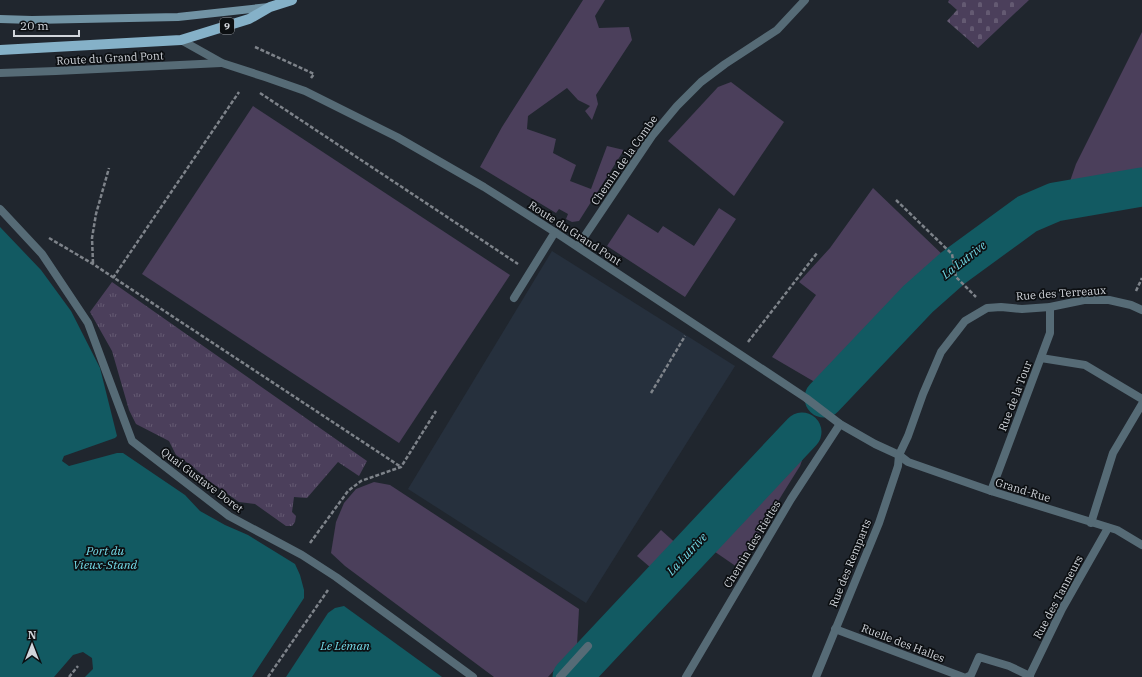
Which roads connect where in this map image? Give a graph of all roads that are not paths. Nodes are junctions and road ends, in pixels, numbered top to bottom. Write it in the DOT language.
graph roads {
  1 [pos="292,0"];
  2 [pos="805,0"];
  3 [pos="270,7"];
  4 [pos="0,19"];
  5 [pos="181,40"];
  6 [pos="0,50"];
  7 [pos="222,63"];
  8 [pos="0,73"];
  9 [pos="0,209"];
  10 [pos="555,232"];
  11 [pos="578,246"];
  12 [pos="514,298"];
  13 [pos="1050,307"];
  14 [pos="1142,310"];
  15 [pos="1041,358"];
  16 [pos="1142,399"];
  17 [pos="1142,404"];
  18 [pos="840,424"];
  19 [pos="899,455"];
  20 [pos="991,492"];
  21 [pos="1092,523"];
  22 [pos="1108,528"];
  23 [pos="1142,545"];
  24 [pos="835,629"];
  25 [pos="588,646"];
  26 [pos="1029,676"];
  27 [pos="473,677"];
  28 [pos="560,677"];
  29 [pos="686,677"];
  30 [pos="816,677"];
  31 [pos="963,677"];
  32 [pos="967,677"];
  1 -- 3 [label="main road, 9"];
  2 -- 11 [label="street, Chemin de la Combe"];
  3 -- 4 [label="main road"];
  3 -- 5 [label="main road, 9"];
  5 -- 6 [label="main road, 9"];
  5 -- 7 [label="street, Route du Grand Pont"];
  7 -- 8 [label="street, Route du Grand Pont"];
  7 -- 10 [label="street, Route du Grand Pont"];
  9 -- 27 [label="street, Quai Gustave Doret"];
  10 -- 11 [label="street, Route du Grand Pont"];
  10 -- 12 [label="street"];
  11 -- 18 [label="street, Route du Grand Pont"];
  13 -- 14 [label="street, Rue des Terreaux"];
  13 -- 15 [label="street, Rue de la Tour"];
  13 -- 19 [label="street, Rue des Terreaux"];
  15 -- 16 [label="street"];
  15 -- 20 [label="street, Rue de la Tour"];
  17 -- 21 [label="street"];
  18 -- 19 [label="street, Route du Grand Pont"];
  18 -- 29 [label="street, Chemin des Riettes"];
  19 -- 20 [label="street, Grand-Rue"];
  19 -- 24 [label="street, Rue des Remparts"];
  20 -- 21 [label="street, Grand-Rue"];
  21 -- 22 [label="street, Grand-Rue"];
  22 -- 23 [label="street, Grand-Rue"];
  22 -- 26 [label="street, Rue des Tanneurs"];
  24 -- 30 [label="street, Rue des Remparts"];
  24 -- 31 [label="street, Ruelle des Halles"];
  25 -- 28 [label="street"];
  26 -- 32 [label="street"];
}
